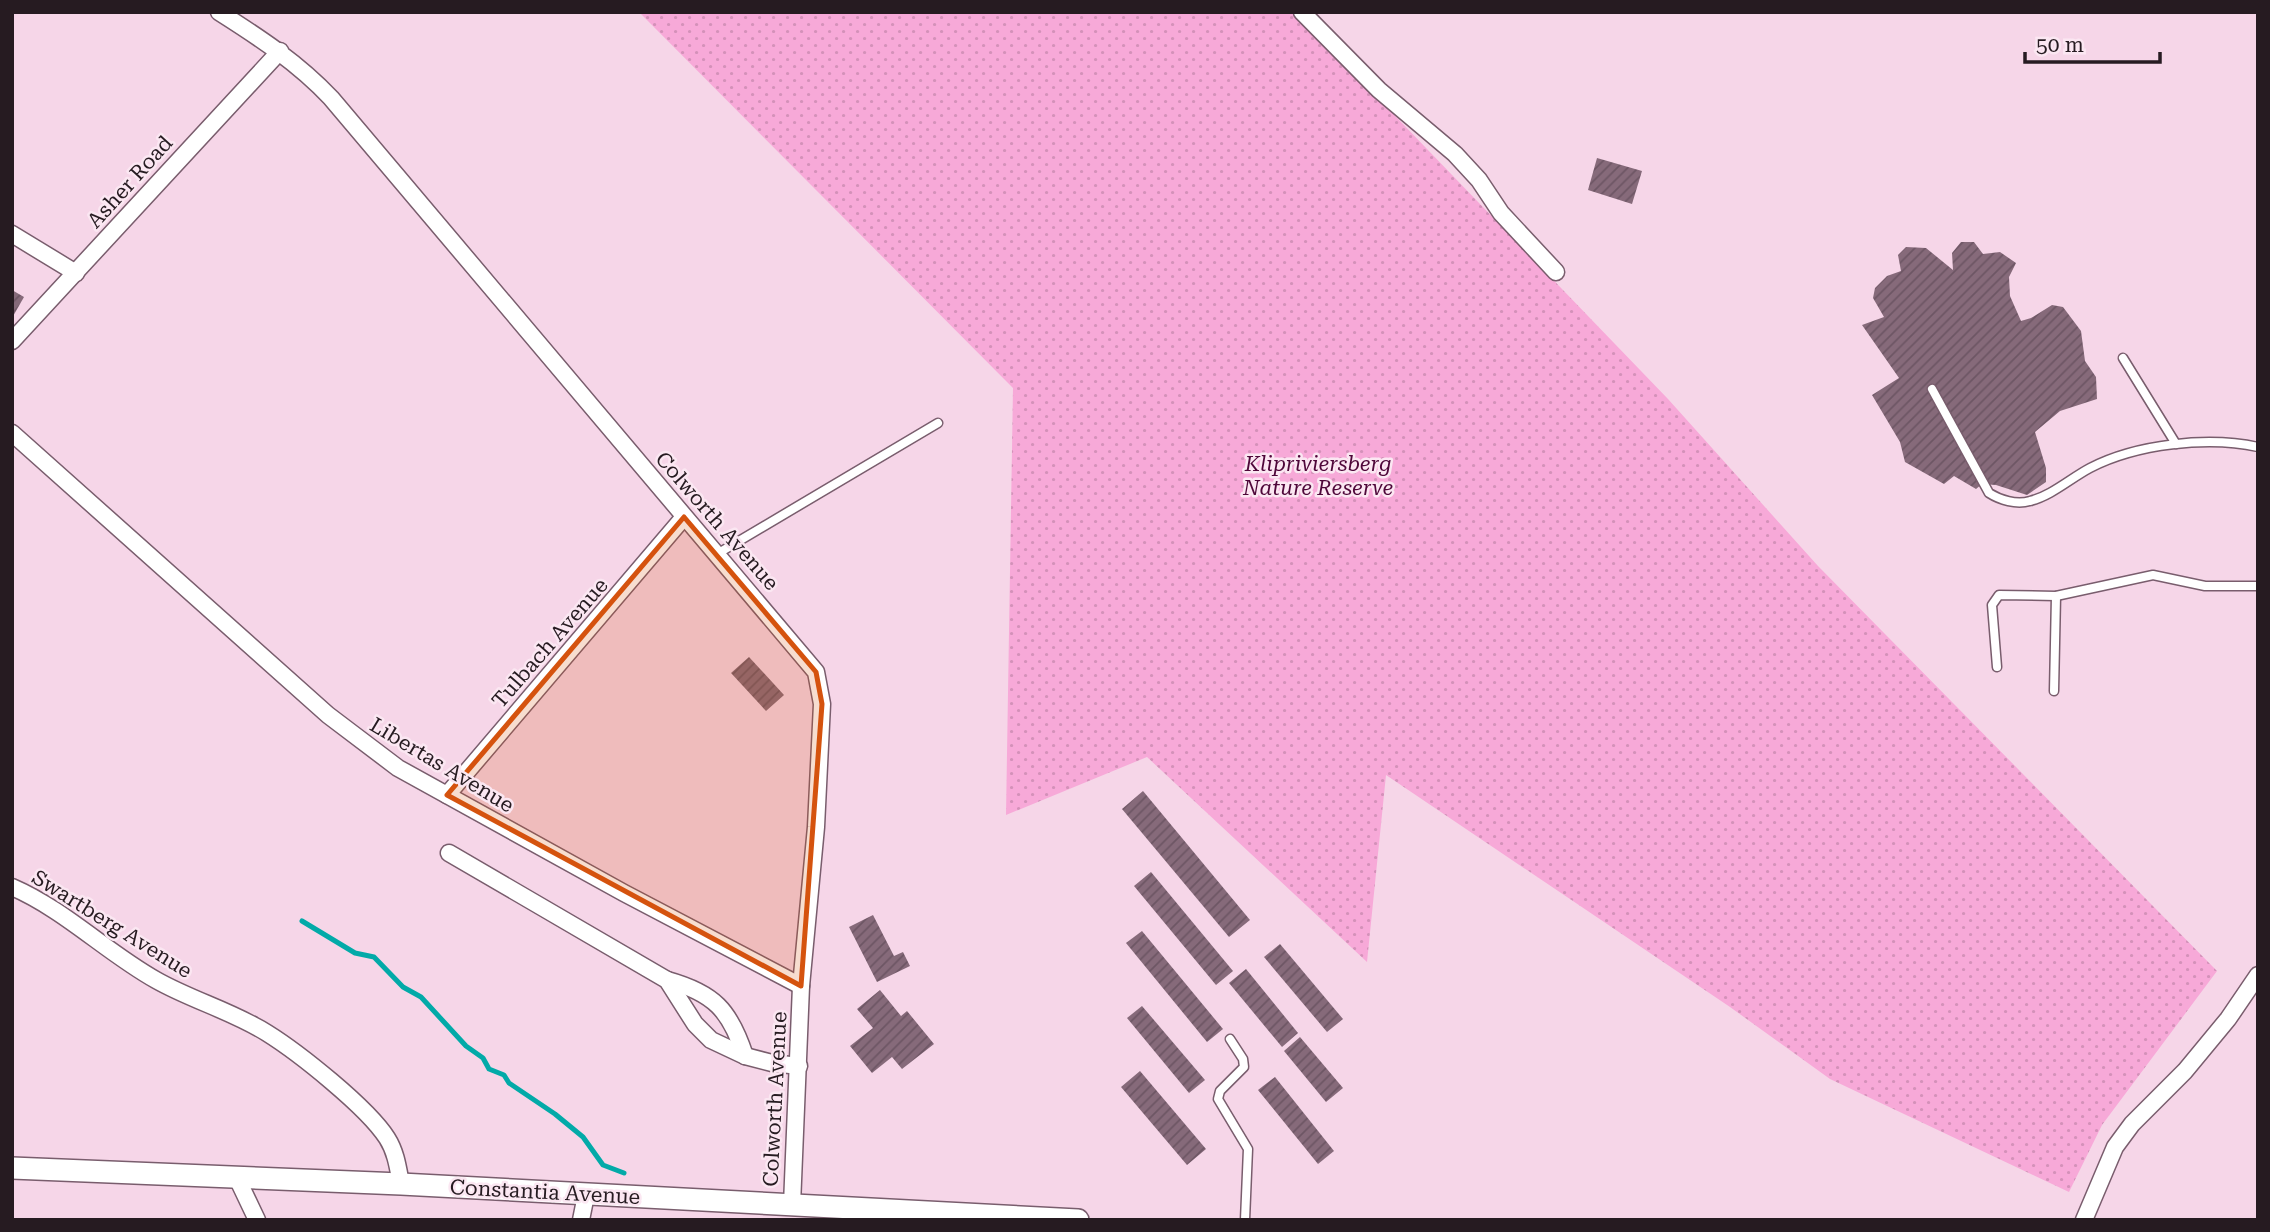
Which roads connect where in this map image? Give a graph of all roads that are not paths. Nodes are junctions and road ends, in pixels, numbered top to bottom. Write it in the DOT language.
graph roads {
  1 [pos="219,12"];
  2 [pos="1301,12"];
  3 [pos="280,51"];
  4 [pos="12,233"];
  5 [pos="1556,272"];
  6 [pos="76,273"];
  7 [pos="12,341"];
  8 [pos="2123,358"];
  9 [pos="1932,389"];
  10 [pos="938,423"];
  11 [pos="12,433"];
  12 [pos="2176,444"];
  13 [pos="2258,447"];
  14 [pos="684,517"];
  15 [pos="717,554"];
  16 [pos="2258,586"];
  17 [pos="2056,596"];
  18 [pos="1997,667"];
  19 [pos="2054,691"];
  20 [pos="447,795"];
  21 [pos="449,853"];
  22 [pos="12,887"];
  23 [pos="2258,975"];
  24 [pos="667,981"];
  25 [pos="801,986"];
  26 [pos="1230,1039"];
  27 [pos="745,1056"];
  28 [pos="799,1066"];
  29 [pos="12,1168"];
  30 [pos="237,1178"];
  31 [pos="401,1184"];
  32 [pos="586,1195"];
  33 [pos="792,1205"];
  34 [pos="857,1214"];
  35 [pos="257,1220"];
  36 [pos="581,1220"];
  37 [pos="1078,1220"];
  38 [pos="1245,1220"];
  39 [pos="2084,1220"];
  1 -- 3 [label="street, Colworth Avenue"];
  2 -- 5 [label="street"];
  3 -- 6 [label="street, Asher Road"];
  3 -- 14 [label="street, Colworth Avenue"];
  4 -- 6 [label="street"];
  6 -- 7 [label="street, Asher Road"];
  8 -- 12 [label="lane"];
  9 -- 12 [label="lane"];
  10 -- 15 [label="lane"];
  11 -- 20 [label="street, Libertas Avenue"];
  12 -- 13 [label="lane"];
  14 -- 15 [label="street, Colworth Avenue"];
  14 -- 20 [label="street, Tulbach Avenue"];
  15 -- 25 [label="street, Colworth Avenue"];
  16 -- 17 [label="lane"];
  17 -- 18 [label="lane"];
  17 -- 19 [label="lane"];
  20 -- 25 [label="street, Libertas Avenue"];
  21 -- 24 [label="street"];
  22 -- 31 [label="street, Swartberg Avenue"];
  23 -- 39 [label="street"];
  24 -- 27 [label="street"];
  24 -- 27 [label="street"];
  25 -- 28 [label="street, Colworth Avenue"];
  26 -- 38 [label="lane"];
  27 -- 28 [label="street"];
  28 -- 33 [label="street, Colworth Avenue"];
  29 -- 30 [label="street, Constantia Avenue"];
  30 -- 31 [label="street, Constantia Avenue"];
  30 -- 35 [label="street"];
  31 -- 32 [label="street, Constantia Avenue"];
  32 -- 33 [label="street, Constantia Avenue"];
  32 -- 36 [label="street"];
  33 -- 34 [label="street, Constantia Avenue"];
  34 -- 37 [label="street, Constantia Avenue"];
}
